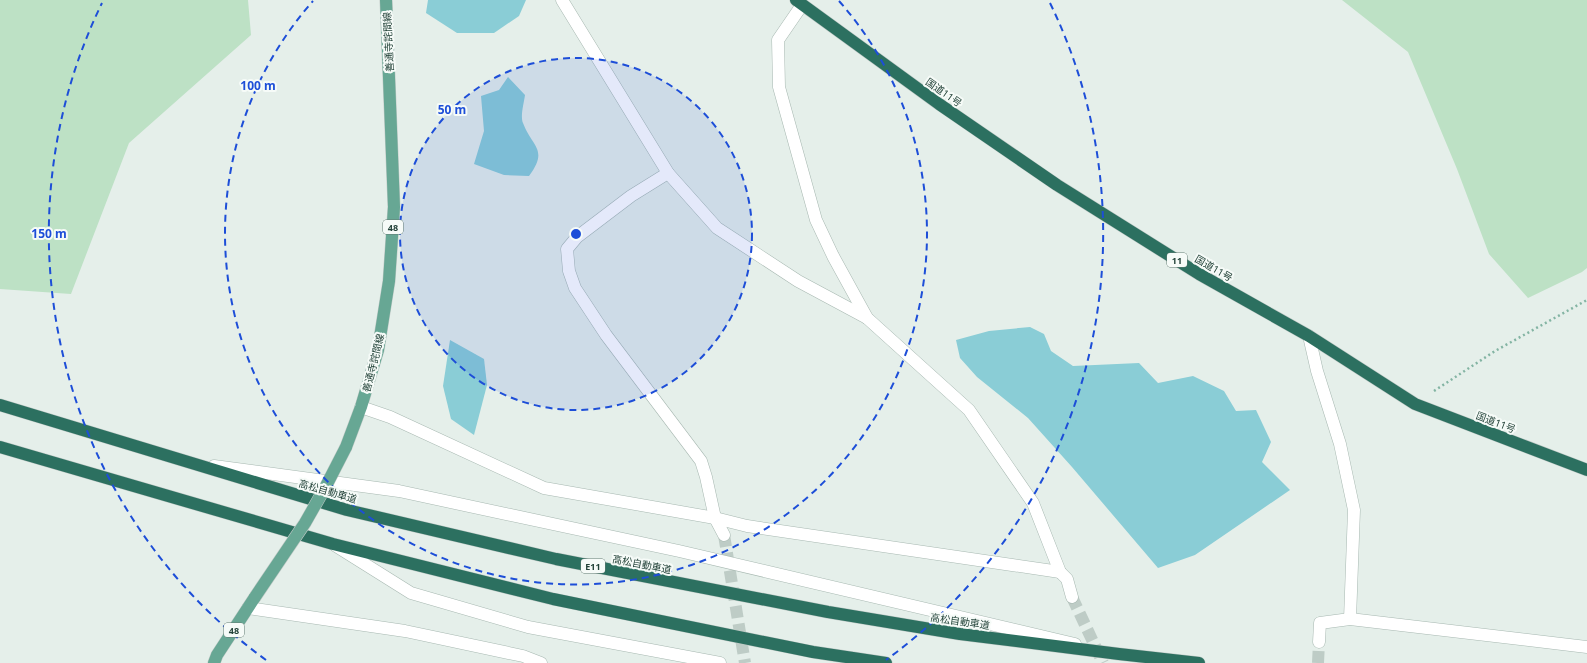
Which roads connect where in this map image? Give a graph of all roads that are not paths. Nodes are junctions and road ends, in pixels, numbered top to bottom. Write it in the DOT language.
graph roads {
  1 [pos="386,0"];
  2 [pos="562,0"];
  3 [pos="799,2"];
  4 [pos="668,173"];
  5 [pos="866,318"];
  6 [pos="1309,336"];
  7 [pos="0,405"];
  8 [pos="361,407"];
  9 [pos="0,447"];
  10 [pos="191,463"];
  11 [pos="1587,470"];
  12 [pos="714,518"];
  13 [pos="724,535"];
  14 [pos="333,544"];
  15 [pos="1060,572"];
  16 [pos="1072,597"];
  17 [pos="248,608"];
  18 [pos="1350,619"];
  19 [pos="1319,642"];
  20 [pos="1587,647"];
  21 [pos="1119,654"];
  22 [pos="214,663"];
  23 [pos="541,663"];
  24 [pos="720,663"];
  25 [pos="886,663"];
  26 [pos="1200,663"];
  1 -- 8 [label="main road, 善通寺詫間線 / 48"];
  2 -- 4 [label="street"];
  3 -- 5 [label="street"];
  3 -- 6 [label="highway, 国道11号 / 11"];
  4 -- 5 [label="street"];
  4 -- 12 [label="street"];
  5 -- 15 [label="street"];
  6 -- 11 [label="highway, 国道11号 / 11"];
  6 -- 18 [label="street"];
  7 -- 10 [label="highway, 高松自動車道 / E11"];
  8 -- 12 [label="street"];
  8 -- 17 [label="main road, 善通寺詫間線 / 48, bridge"];
  9 -- 14 [label="highway"];
  10 -- 21 [label="street"];
  10 -- 21 [label="highway, 高松自動車道 / E11"];
  12 -- 13 [label="street"];
  12 -- 15 [label="street"];
  14 -- 24 [label="street"];
  14 -- 25 [label="highway"];
  15 -- 16 [label="street"];
  17 -- 22 [label="main road, 善通寺詫間線 / 48"];
  17 -- 23 [label="street"];
  18 -- 19 [label="street"];
  18 -- 20 [label="street"];
  21 -- 26 [label="highway, 高松自動車道 / E11"];
}
